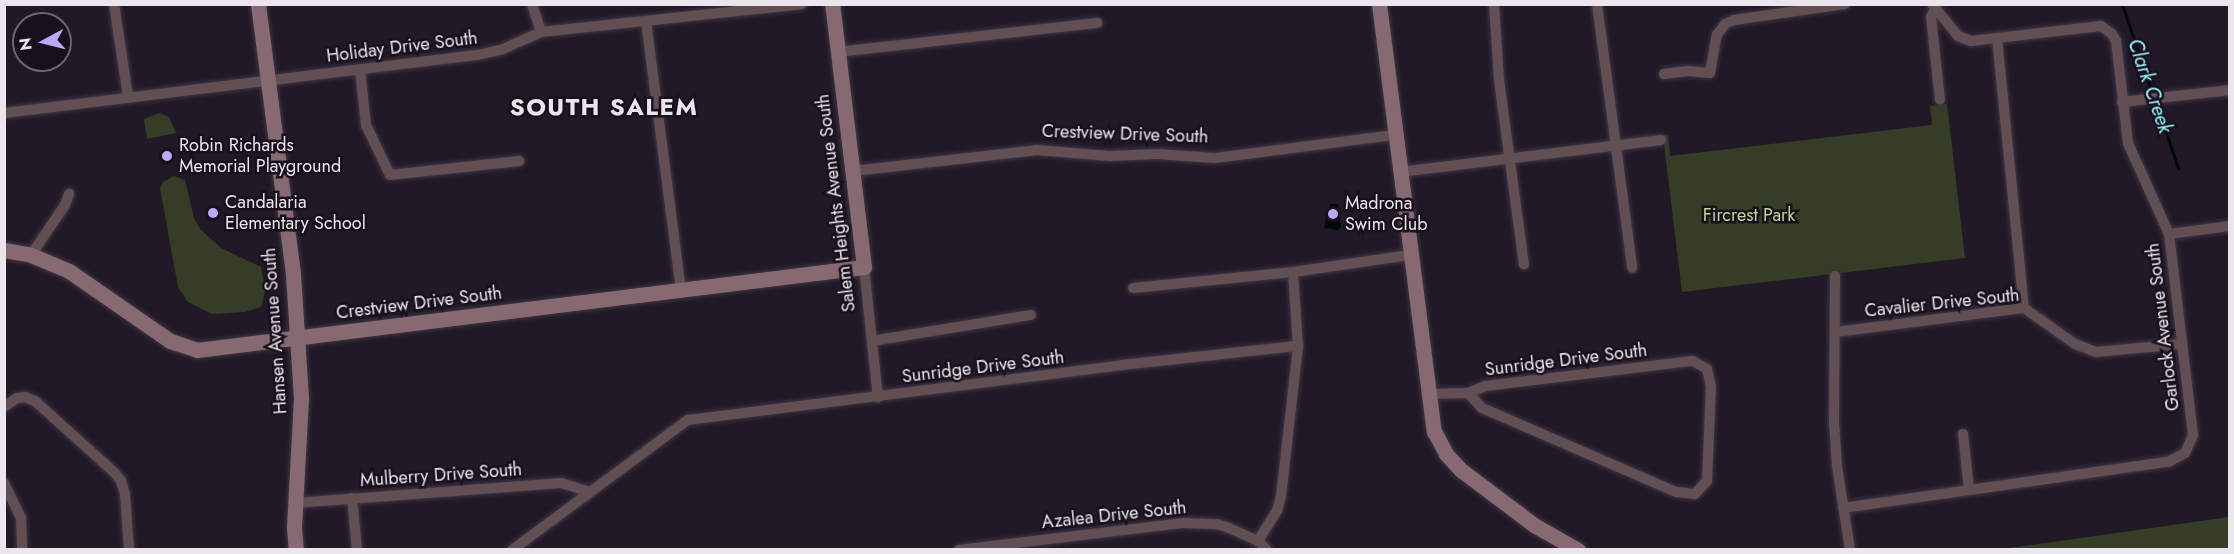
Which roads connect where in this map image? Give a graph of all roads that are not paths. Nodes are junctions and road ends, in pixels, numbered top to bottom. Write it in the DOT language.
graph roads {
  1 [pos="114,4"];
  2 [pos="258,4"];
  3 [pos="532,4"];
  4 [pos="801,4"];
  5 [pos="832,4"];
  6 [pos="1379,4"];
  7 [pos="1494,4"];
  8 [pos="1597,4"];
  9 [pos="1845,4"];
  10 [pos="1934,7"];
  11 [pos="646,21"];
  12 [pos="1097,22"];
  13 [pos="541,32"];
  14 [pos="1997,38"];
  15 [pos="838,52"];
  16 [pos="360,70"];
  17 [pos="1664,74"];
  18 [pos="268,81"];
  19 [pos="2229,90"];
  20 [pos="128,97"];
  21 [pos="1940,100"];
  22 [pos="2122,102"];
  23 [pos="4,113"];
  24 [pos="1395,135"];
  25 [pos="1661,140"];
  26 [pos="1615,145"];
  27 [pos="1509,159"];
  28 [pos="519,161"];
  29 [pos="853,171"];
  30 [pos="1400,171"];
  31 [pos="69,194"];
  32 [pos="2229,226"];
  33 [pos="2169,234"];
  34 [pos="4,250"];
  35 [pos="31,255"];
  36 [pos="1410,255"];
  37 [pos="1524,264"];
  38 [pos="864,267"];
  39 [pos="1632,268"];
  40 [pos="1293,272"];
  41 [pos="1835,276"];
  42 [pos="1133,288"];
  43 [pos="681,291"];
  44 [pos="2024,308"];
  45 [pos="1031,315"];
  46 [pos="1836,332"];
  47 [pos="297,338"];
  48 [pos="872,341"];
  49 [pos="2182,344"];
  50 [pos="1298,346"];
  51 [pos="1468,393"];
  52 [pos="1427,394"];
  53 [pos="878,397"];
  54 [pos="4,407"];
  55 [pos="1963,434"];
  56 [pos="4,483"];
  57 [pos="1969,489"];
  58 [pos="588,491"];
  59 [pos="352,498"];
  60 [pos="295,502"];
  61 [pos="1843,508"];
  62 [pos="1258,541"];
  63 [pos="22,549"];
  64 [pos="129,549"];
  65 [pos="296,549"];
  66 [pos="357,549"];
  67 [pos="512,549"];
  68 [pos="959,549"];
  69 [pos="1267,549"];
  70 [pos="1578,549"];
  71 [pos="1850,549"];
  1 -- 20 [label="street"];
  2 -- 18 [label="street, Hansen Avenue South"];
  3 -- 13 [label="street"];
  4 -- 11 [label="street, Holiday Drive South"];
  5 -- 15 [label="street, Salem Heights Avenue South"];
  6 -- 24 [label="street"];
  7 -- 27 [label="street"];
  8 -- 26 [label="street"];
  9 -- 17 [label="street"];
  10 -- 14 [label="street"];
  10 -- 21 [label="street"];
  11 -- 13 [label="street, Holiday Drive South"];
  11 -- 43 [label="street"];
  12 -- 15 [label="street"];
  13 -- 16 [label="street, Holiday Drive South"];
  14 -- 22 [label="street, Garlock Avenue South"];
  14 -- 44 [label="street"];
  15 -- 29 [label="street, Salem Heights Avenue South"];
  16 -- 18 [label="street, Holiday Drive South"];
  16 -- 28 [label="street"];
  18 -- 20 [label="street, Holiday Drive South"];
  18 -- 47 [label="street, Hansen Avenue South"];
  19 -- 22 [label="street"];
  20 -- 23 [label="street, Holiday Drive South"];
  22 -- 33 [label="street, Garlock Avenue South"];
  24 -- 29 [label="street, Crestview Drive South"];
  24 -- 30 [label="street"];
  25 -- 26 [label="street"];
  26 -- 27 [label="street"];
  26 -- 39 [label="street"];
  27 -- 30 [label="street"];
  27 -- 37 [label="street"];
  29 -- 38 [label="street, Salem Heights Avenue South"];
  30 -- 36 [label="street"];
  31 -- 35 [label="street"];
  32 -- 33 [label="street"];
  33 -- 49 [label="street, Garlock Avenue South"];
  34 -- 35 [label="street, Crestview Drive South"];
  35 -- 47 [label="street, Crestview Drive South"];
  36 -- 40 [label="street"];
  36 -- 52 [label="street"];
  38 -- 43 [label="street, Crestview Drive South"];
  38 -- 48 [label="street, Salem Heights Avenue South"];
  40 -- 42 [label="street"];
  40 -- 50 [label="street"];
  41 -- 46 [label="street"];
  43 -- 47 [label="street, Crestview Drive South"];
  44 -- 46 [label="street, Cavalier Drive South"];
  44 -- 49 [label="street, Cavalier Drive South"];
  45 -- 48 [label="street"];
  46 -- 61 [label="street"];
  47 -- 60 [label="street, Hansen Avenue South"];
  48 -- 53 [label="street, Salem Heights Avenue South"];
  49 -- 57 [label="street, Garlock Avenue South"];
  50 -- 53 [label="street, Sunridge Drive South"];
  50 -- 62 [label="street"];
  51 -- 51 [label="street, Sunridge Drive South"];
  51 -- 52 [label="street, Sunridge Drive South"];
  52 -- 70 [label="street"];
  53 -- 58 [label="street, Sunridge Drive South"];
  54 -- 64 [label="street"];
  55 -- 57 [label="street"];
  56 -- 63 [label="street"];
  57 -- 61 [label="street"];
  58 -- 59 [label="street, Mulberry Drive South"];
  58 -- 67 [label="street, Sunridge Drive South"];
  59 -- 60 [label="street, Mulberry Drive South"];
  59 -- 66 [label="street"];
  60 -- 65 [label="street, Hansen Avenue South"];
  61 -- 71 [label="street"];
  62 -- 68 [label="street, Azalea Drive South"];
  62 -- 69 [label="street, Azalea Drive South"];
}
